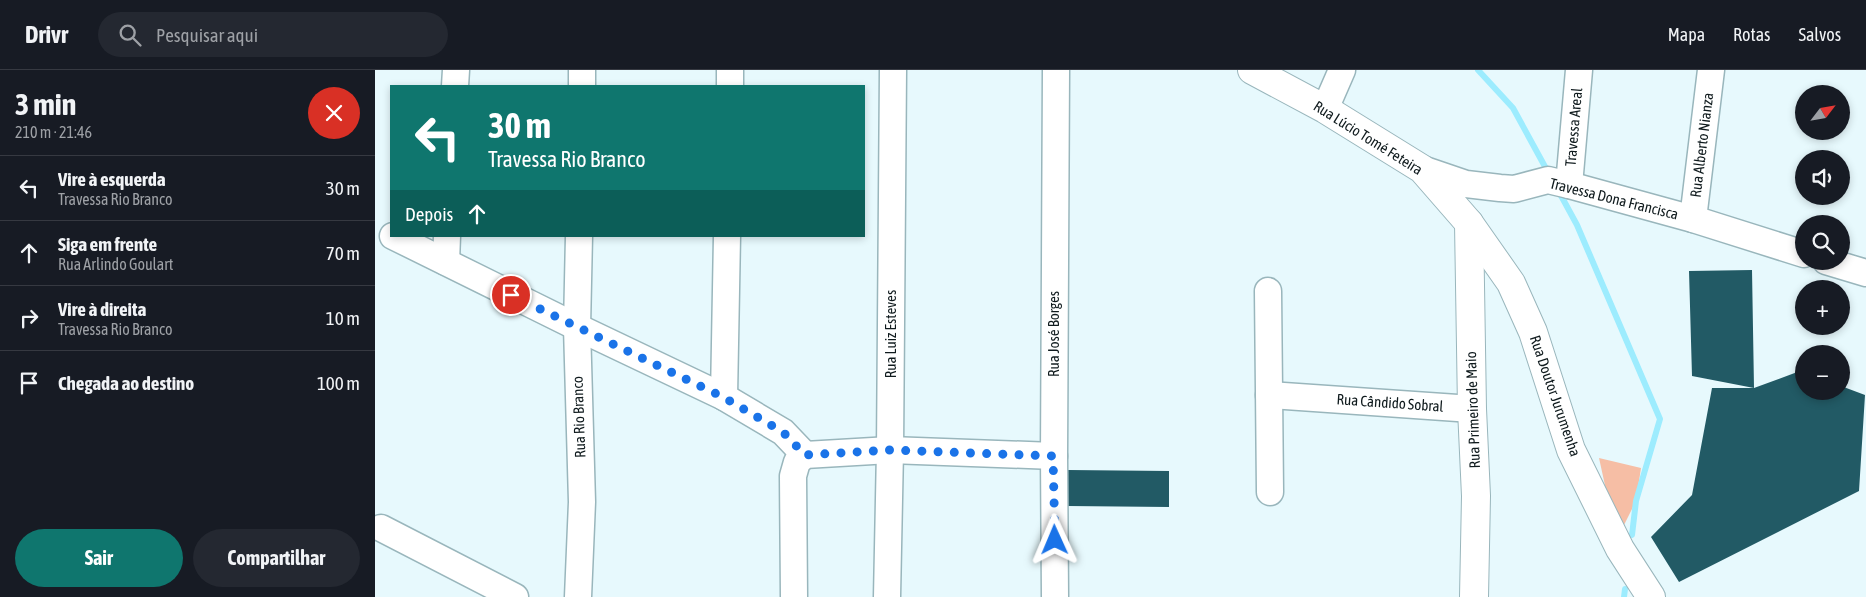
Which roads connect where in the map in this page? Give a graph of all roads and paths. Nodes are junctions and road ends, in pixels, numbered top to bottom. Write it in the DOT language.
graph roads {
  1 [pos="456,70"];
  2 [pos="582,70"];
  3 [pos="730,70"];
  4 [pos="893,70"];
  5 [pos="1056,70"];
  6 [pos="1342,70"];
  7 [pos="1579,70"];
  8 [pos="1711,70"];
  9 [pos="1267,74"];
  10 [pos="455,85"];
  11 [pos="582,85"];
  12 [pos="730,85"];
  13 [pos="1325,110"];
  14 [pos="1422,169"];
  15 [pos="1561,183"];
  16 [pos="1693,219"];
  17 [pos="1469,223"];
  18 [pos="375,228"];
  19 [pos="390,235"];
  20 [pos="394,237"];
  21 [pos="447,237"];
  22 [pos="579,237"];
  23 [pos="727,237"];
  24 [pos="1795,251"];
  25 [pos="446,262"];
  26 [pos="1850,269"];
  27 [pos="1866,274"];
  28 [pos="1268,291"];
  29 [pos="577,327"];
  30 [pos="1269,394"];
  31 [pos="723,397"];
  32 [pos="1472,409"];
  33 [pos="890,450"];
  34 [pos="805,455"];
  35 [pos="1053,456"];
  36 [pos="1270,492"];
  37 [pos="381,528"];
  38 [pos="515,597"];
  39 [pos="578,597"];
  40 [pos="794,597"];
  41 [pos="887,597"];
  42 [pos="1055,597"];
  43 [pos="1474,597"];
  44 [pos="1651,597"];
  1 -- 10 [label="street"];
  2 -- 11 [label="street"];
  3 -- 12 [label="street"];
  4 -- 33 [label="street, Rua Luiz Esteves"];
  5 -- 35 [label="street, Rua José Borges"];
  6 -- 13 [label="street"];
  7 -- 15 [label="street, Travessa Areal"];
  8 -- 16 [label="street, Rua Alberto Nianza"];
  9 -- 13 [label="main road, Rua Lúcio Tomé Feteira"];
  13 -- 14 [label="main road, Rua Lúcio Tomé Feteira"];
  14 -- 15 [label="street, Travessa Dona Francisca"];
  14 -- 17 [label="main road, Rua Lúcio Tomé Feteira"];
  15 -- 16 [label="street, Travessa Dona Francisca"];
  16 -- 24 [label="street, Travessa Dona Francisca"];
  17 -- 32 [label="main road, Rua Primeiro de Maio"];
  17 -- 44 [label="main road, Rua Doutor Jurumenha"];
  18 -- 19 [label="street"];
  20 -- 25 [label="street"];
  21 -- 25 [label="street"];
  22 -- 29 [label="street, Rua Rio Branco"];
  23 -- 31 [label="street"];
  25 -- 29 [label="street"];
  26 -- 27 [label="street"];
  28 -- 30 [label="street"];
  29 -- 31 [label="street"];
  29 -- 39 [label="street, Rua Rio Branco"];
  30 -- 32 [label="street, Rua Cândido Sobral"];
  30 -- 36 [label="street"];
  31 -- 34 [label="street"];
  32 -- 43 [label="main road, Rua Primeiro de Maio"];
  33 -- 34 [label="street"];
  33 -- 35 [label="street"];
  33 -- 41 [label="street, Rua Luiz Esteves"];
  34 -- 40 [label="street"];
  35 -- 42 [label="street, Rua José Borges"];
  37 -- 38 [label="street"];
}
